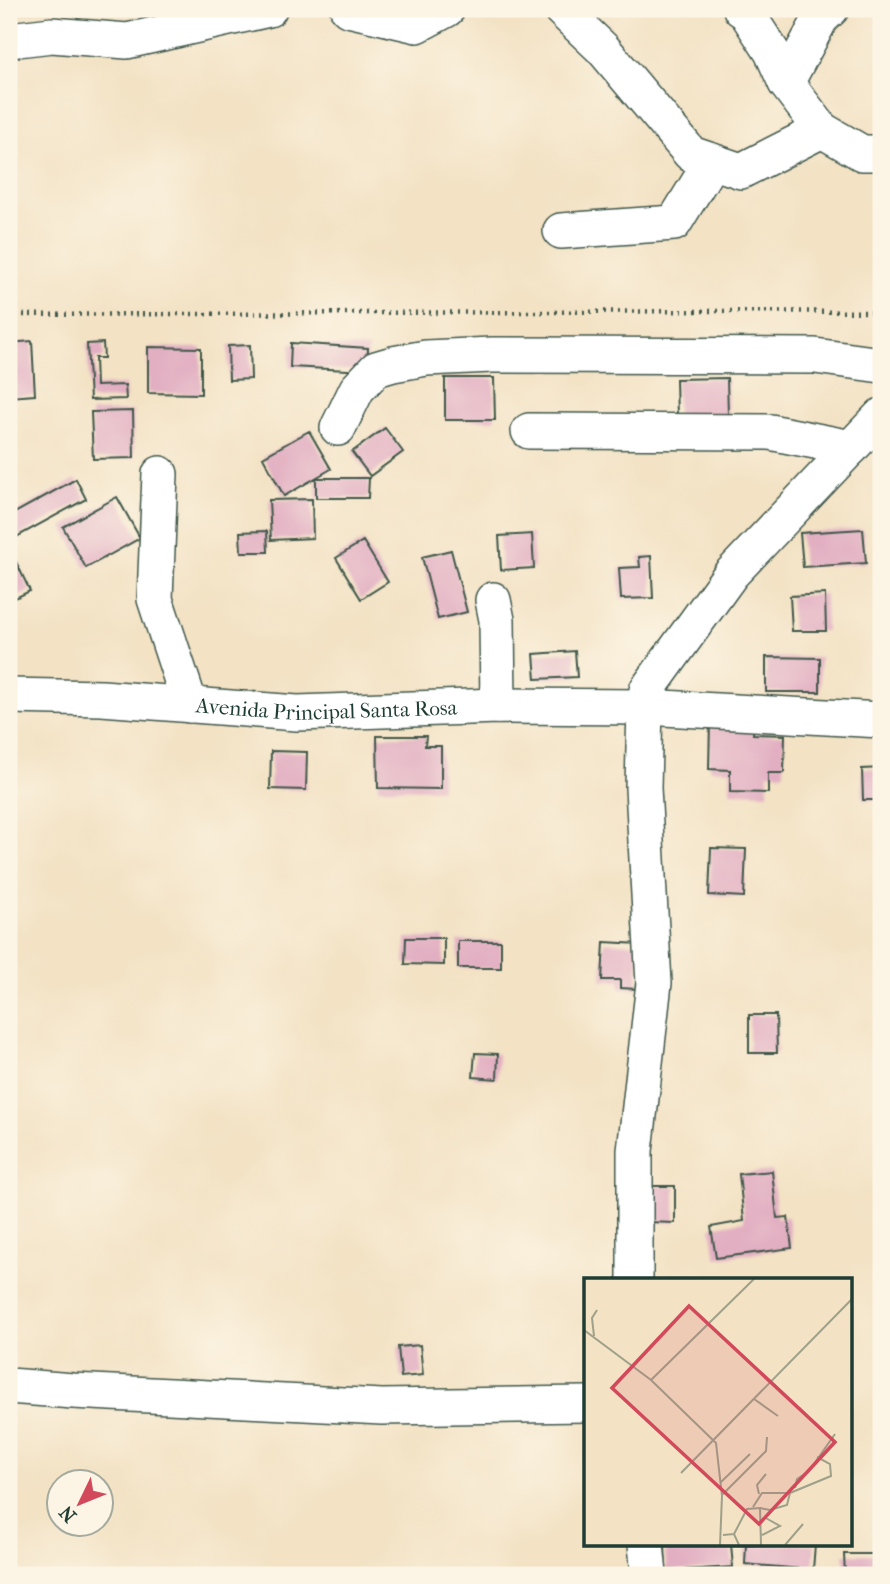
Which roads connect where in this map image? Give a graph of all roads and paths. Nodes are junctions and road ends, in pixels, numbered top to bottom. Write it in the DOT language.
graph roads {
  1 [pos="269,9"];
  2 [pos="348,9"];
  3 [pos="447,9"];
  4 [pos="561,9"];
  5 [pos="741,9"];
  6 [pos="824,12"];
  7 [pos="182,19"];
  8 [pos="9,40"];
  9 [pos="786,83"];
  10 [pos="822,130"];
  11 [pos="881,153"];
  12 [pos="712,161"];
  13 [pos="561,231"];
  14 [pos="881,312"];
  15 [pos="9,315"];
  16 [pos="881,365"];
  17 [pos="881,416"];
  18 [pos="338,428"];
  19 [pos="529,430"];
  20 [pos="852,448"];
  21 [pos="160,474"];
  22 [pos="493,600"];
  23 [pos="9,696"];
  24 [pos="190,705"];
  25 [pos="498,706"];
  26 [pos="645,707"];
  27 [pos="881,720"];
  28 [pos="635,1278"];
  29 [pos="9,1386"];
  30 [pos="584,1404"];
  31 [pos="646,1546"];
  32 [pos="649,1575"];
  1 -- 7 [label="street"];
  2 -- 3 [label="street"];
  4 -- 12 [label="street"];
  5 -- 9 [label="street"];
  6 -- 9 [label="street"];
  7 -- 8 [label="street"];
  9 -- 10 [label="street"];
  10 -- 11 [label="street"];
  10 -- 12 [label="street"];
  12 -- 13 [label="street"];
  14 -- 15 [label="path"];
  16 -- 18 [label="street"];
  17 -- 20 [label="street"];
  19 -- 20 [label="street"];
  20 -- 26 [label="street"];
  21 -- 24 [label="street"];
  22 -- 25 [label="street"];
  23 -- 24 [label="street, Avenida Principal Santa Rosa"];
  24 -- 25 [label="street, Avenida Principal Santa Rosa"];
  25 -- 26 [label="street, Avenida Principal Santa Rosa"];
  26 -- 27 [label="street, Avenida Principal Santa Rosa"];
  26 -- 28 [label="street"];
  29 -- 30 [label="street"];
  31 -- 32 [label="street"];
}
